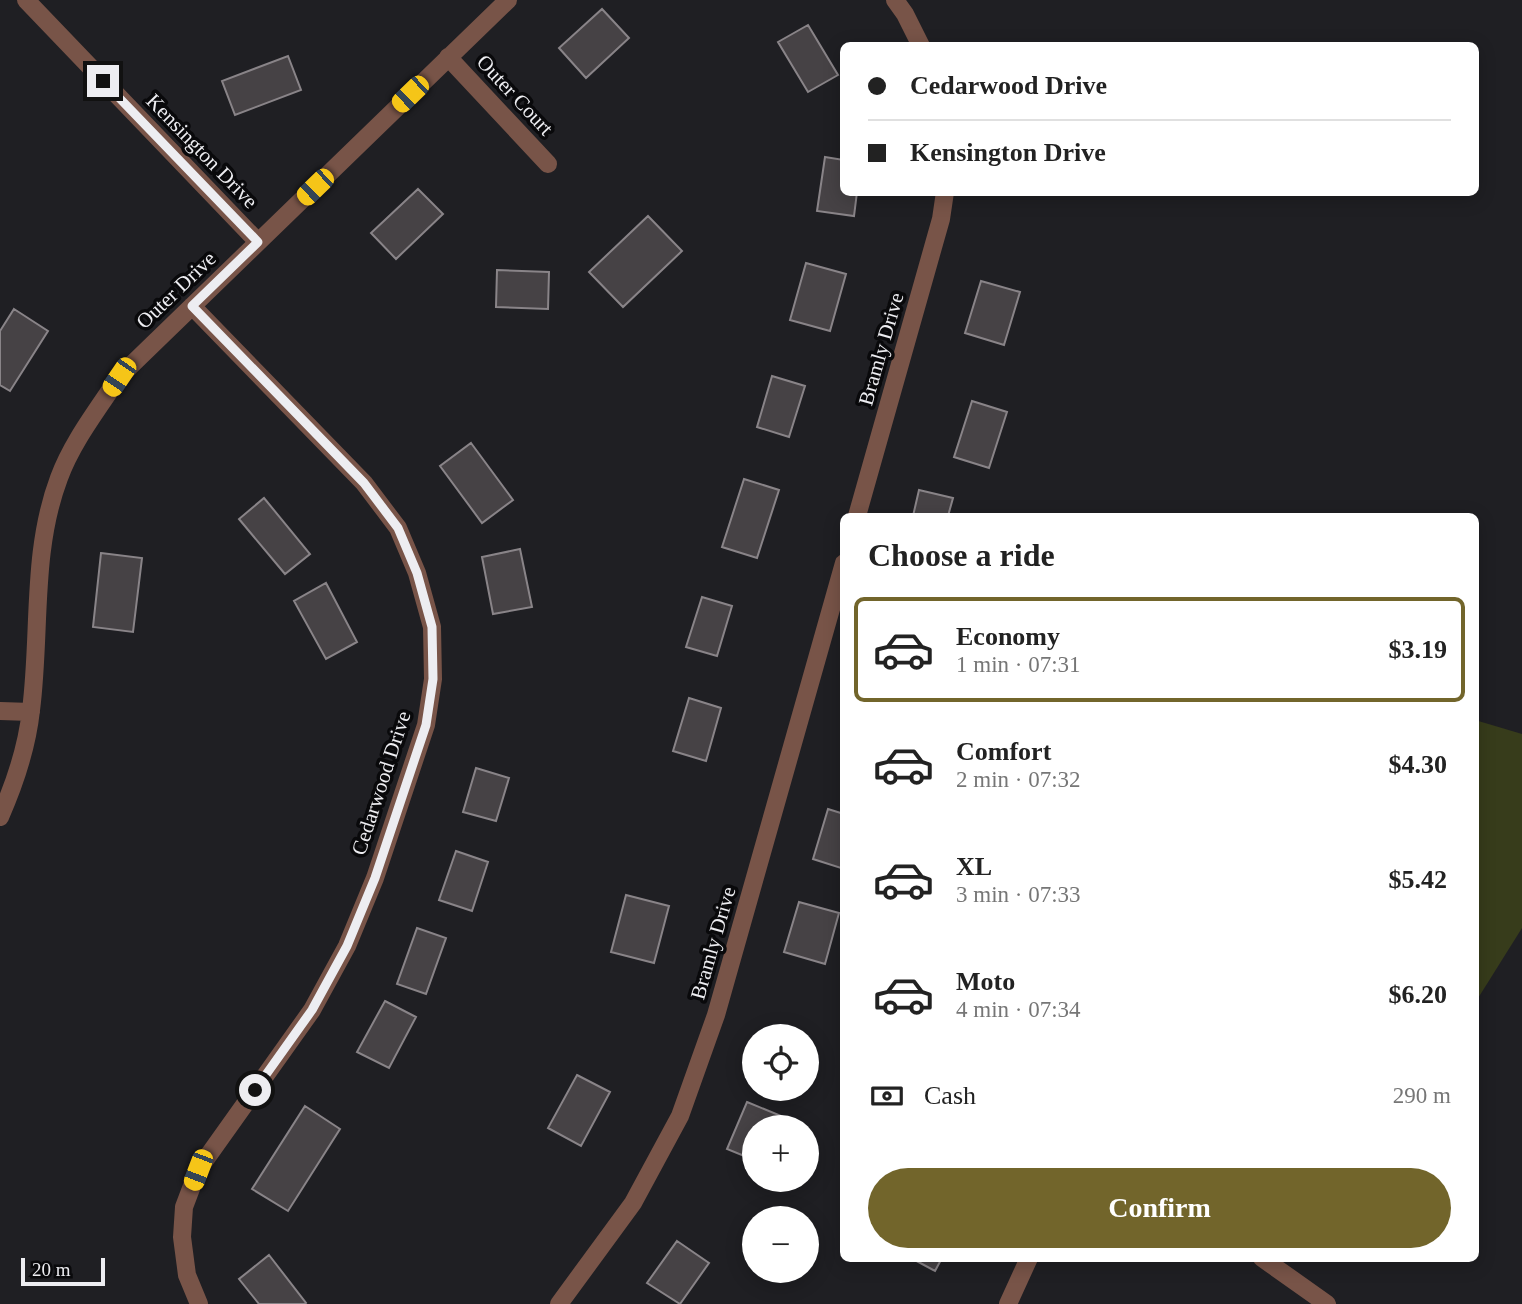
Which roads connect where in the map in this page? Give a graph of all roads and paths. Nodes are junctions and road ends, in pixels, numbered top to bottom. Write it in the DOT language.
graph roads {
  1 [pos="26,0"];
  2 [pos="508,0"];
  3 [pos="895,0"];
  4 [pos="919,42"];
  5 [pos="448,57"];
  6 [pos="548,164"];
  7 [pos="944,196"];
  8 [pos="258,242"];
  9 [pos="192,306"];
  10 [pos="858,513"];
  11 [pos="840,577"];
  12 [pos="0,711"];
  13 [pos="31,712"];
  14 [pos="0,817"];
  15 [pos="1027,1262"];
  16 [pos="1268,1262"];
  17 [pos="199,1304"];
  18 [pos="559,1304"];
  19 [pos="1009,1304"];
  20 [pos="1327,1304"];
  1 -- 8 [label="street, Kensington Drive"];
  2 -- 5 [label="street, Outer Drive"];
  3 -- 4 [label="street"];
  5 -- 6 [label="street, Outer Court"];
  5 -- 8 [label="street, Outer Drive"];
  7 -- 10 [label="street, Bramly Drive"];
  8 -- 9 [label="street, Outer Drive"];
  9 -- 13 [label="street, Outer Drive"];
  9 -- 17 [label="street, Cedarwood Drive"];
  11 -- 18 [label="street, Bramly Drive"];
  12 -- 13 [label="street"];
  13 -- 14 [label="street, Outer Drive"];
  15 -- 19 [label="street"];
  16 -- 20 [label="street"];
}
